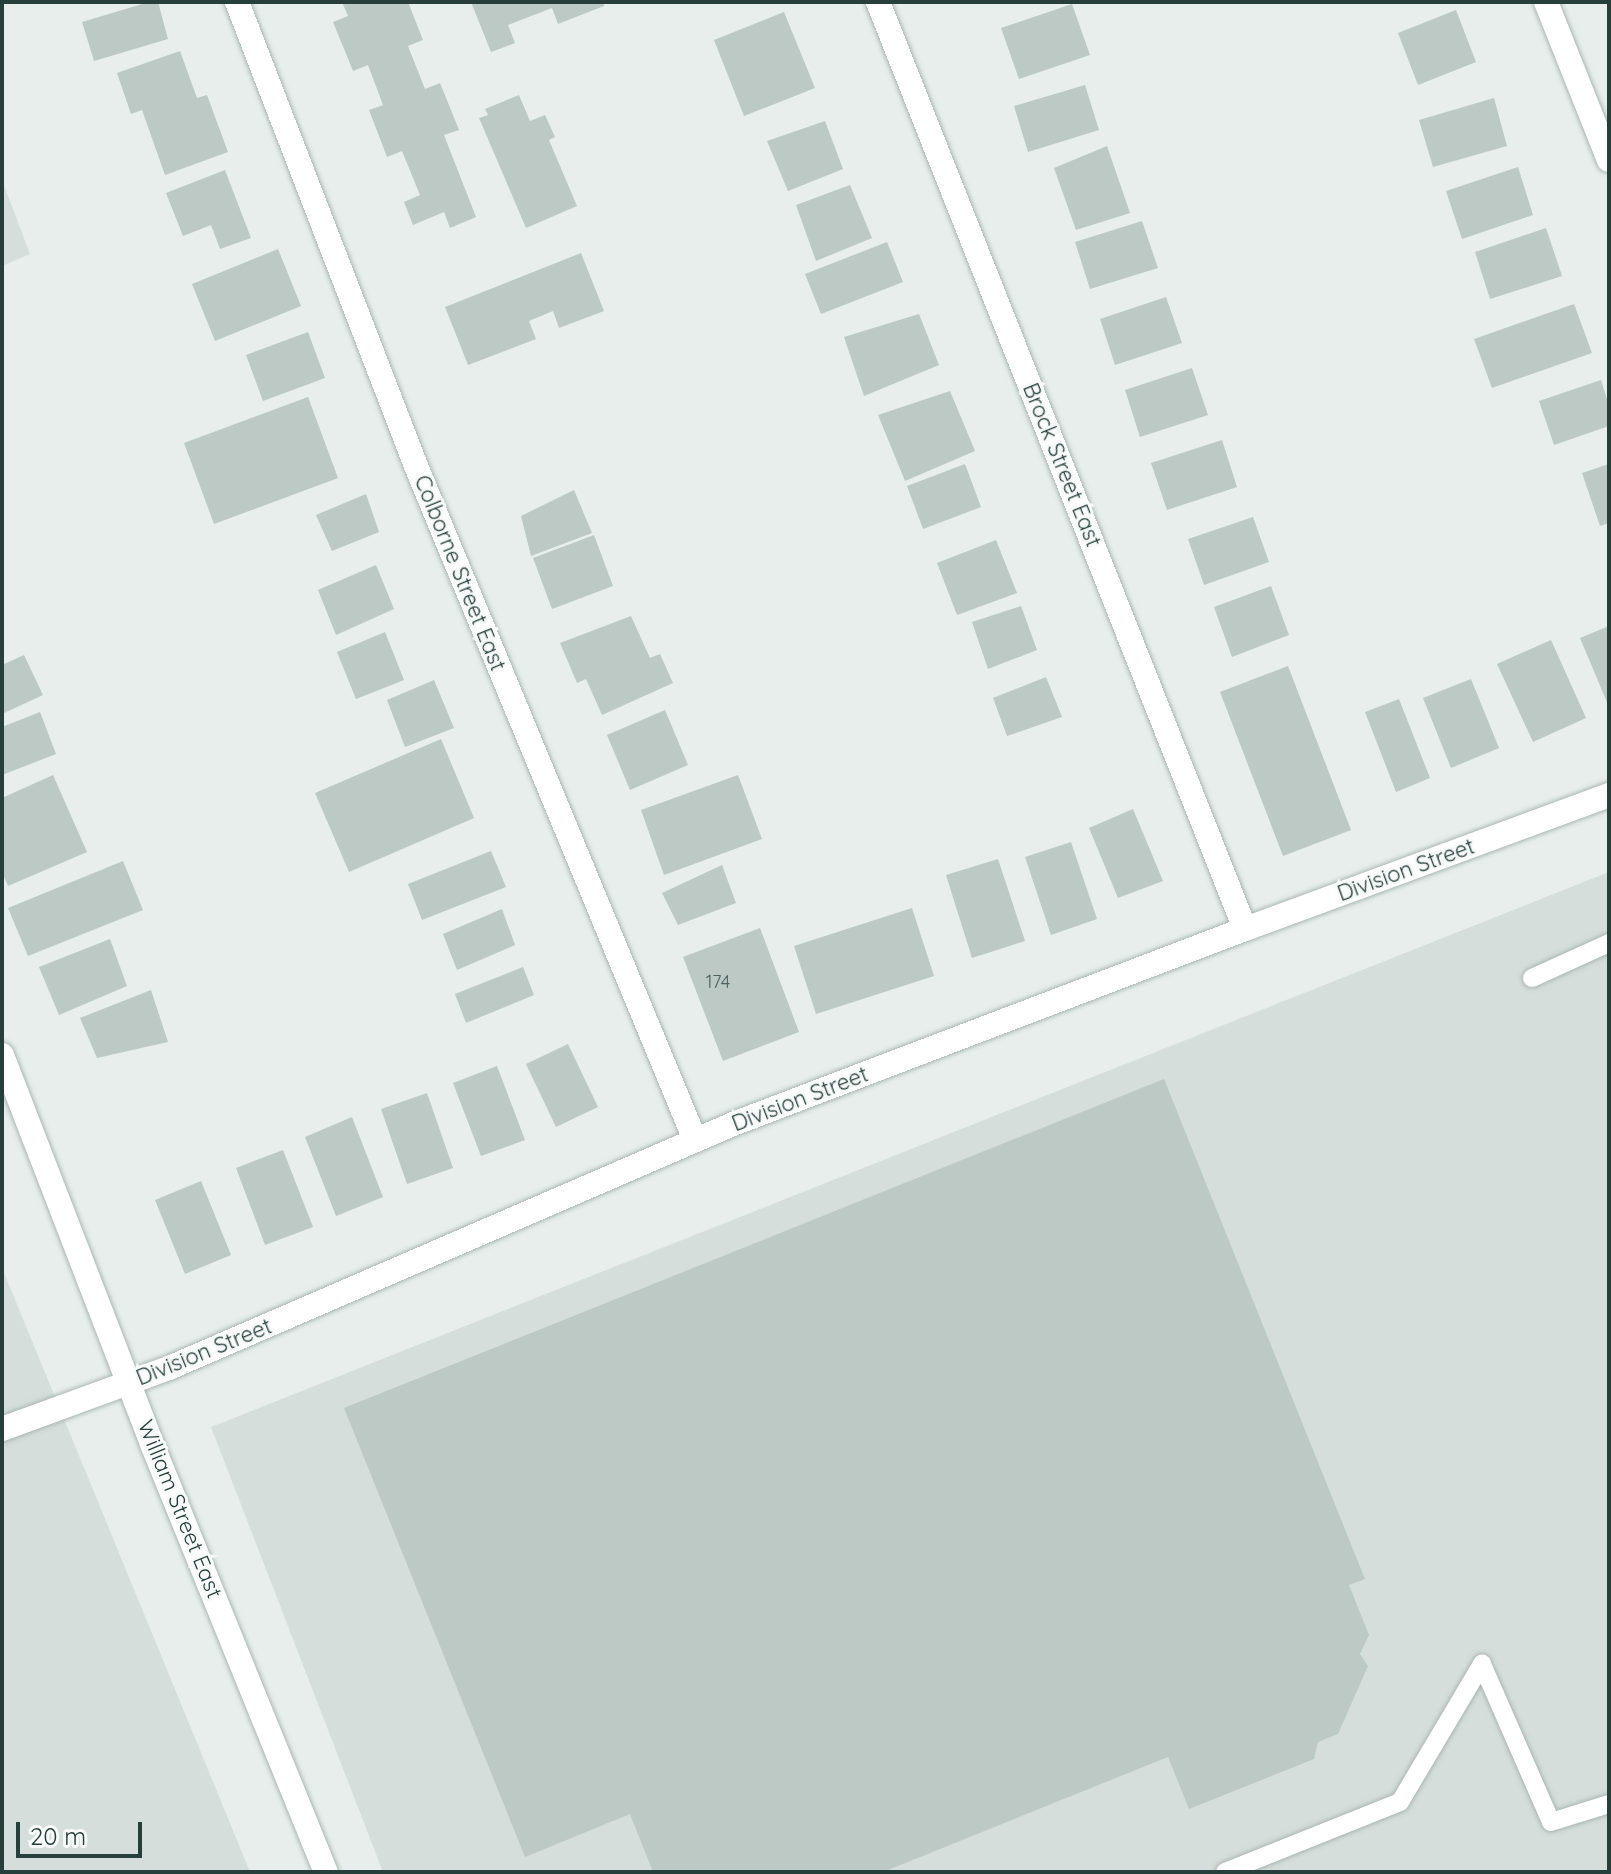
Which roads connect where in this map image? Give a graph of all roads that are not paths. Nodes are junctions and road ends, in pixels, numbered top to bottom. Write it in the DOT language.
graph roads {
  1 [pos="237,2"];
  2 [pos="878,2"];
  3 [pos="1546,2"];
  4 [pos="1609,160"];
  5 [pos="1609,795"];
  6 [pos="1245,929"];
  7 [pos="1609,943"];
  8 [pos="1532,978"];
  9 [pos="2,1055"];
  10 [pos="695,1140"];
  11 [pos="131,1381"];
  12 [pos="2,1429"];
  13 [pos="1609,1804"];
  14 [pos="326,1872"];
  15 [pos="1225,1872"];
  1 -- 10 [label="street, Colborne Street East"];
  2 -- 6 [label="street, Brock Street East"];
  3 -- 4 [label="street"];
  5 -- 6 [label="street, Division Street"];
  6 -- 10 [label="street, Division Street"];
  7 -- 8 [label="lane"];
  9 -- 11 [label="street, William Street East"];
  10 -- 11 [label="street, Division Street"];
  11 -- 12 [label="street, Division Street"];
  11 -- 14 [label="street, William Street East"];
  13 -- 15 [label="lane"];
}
